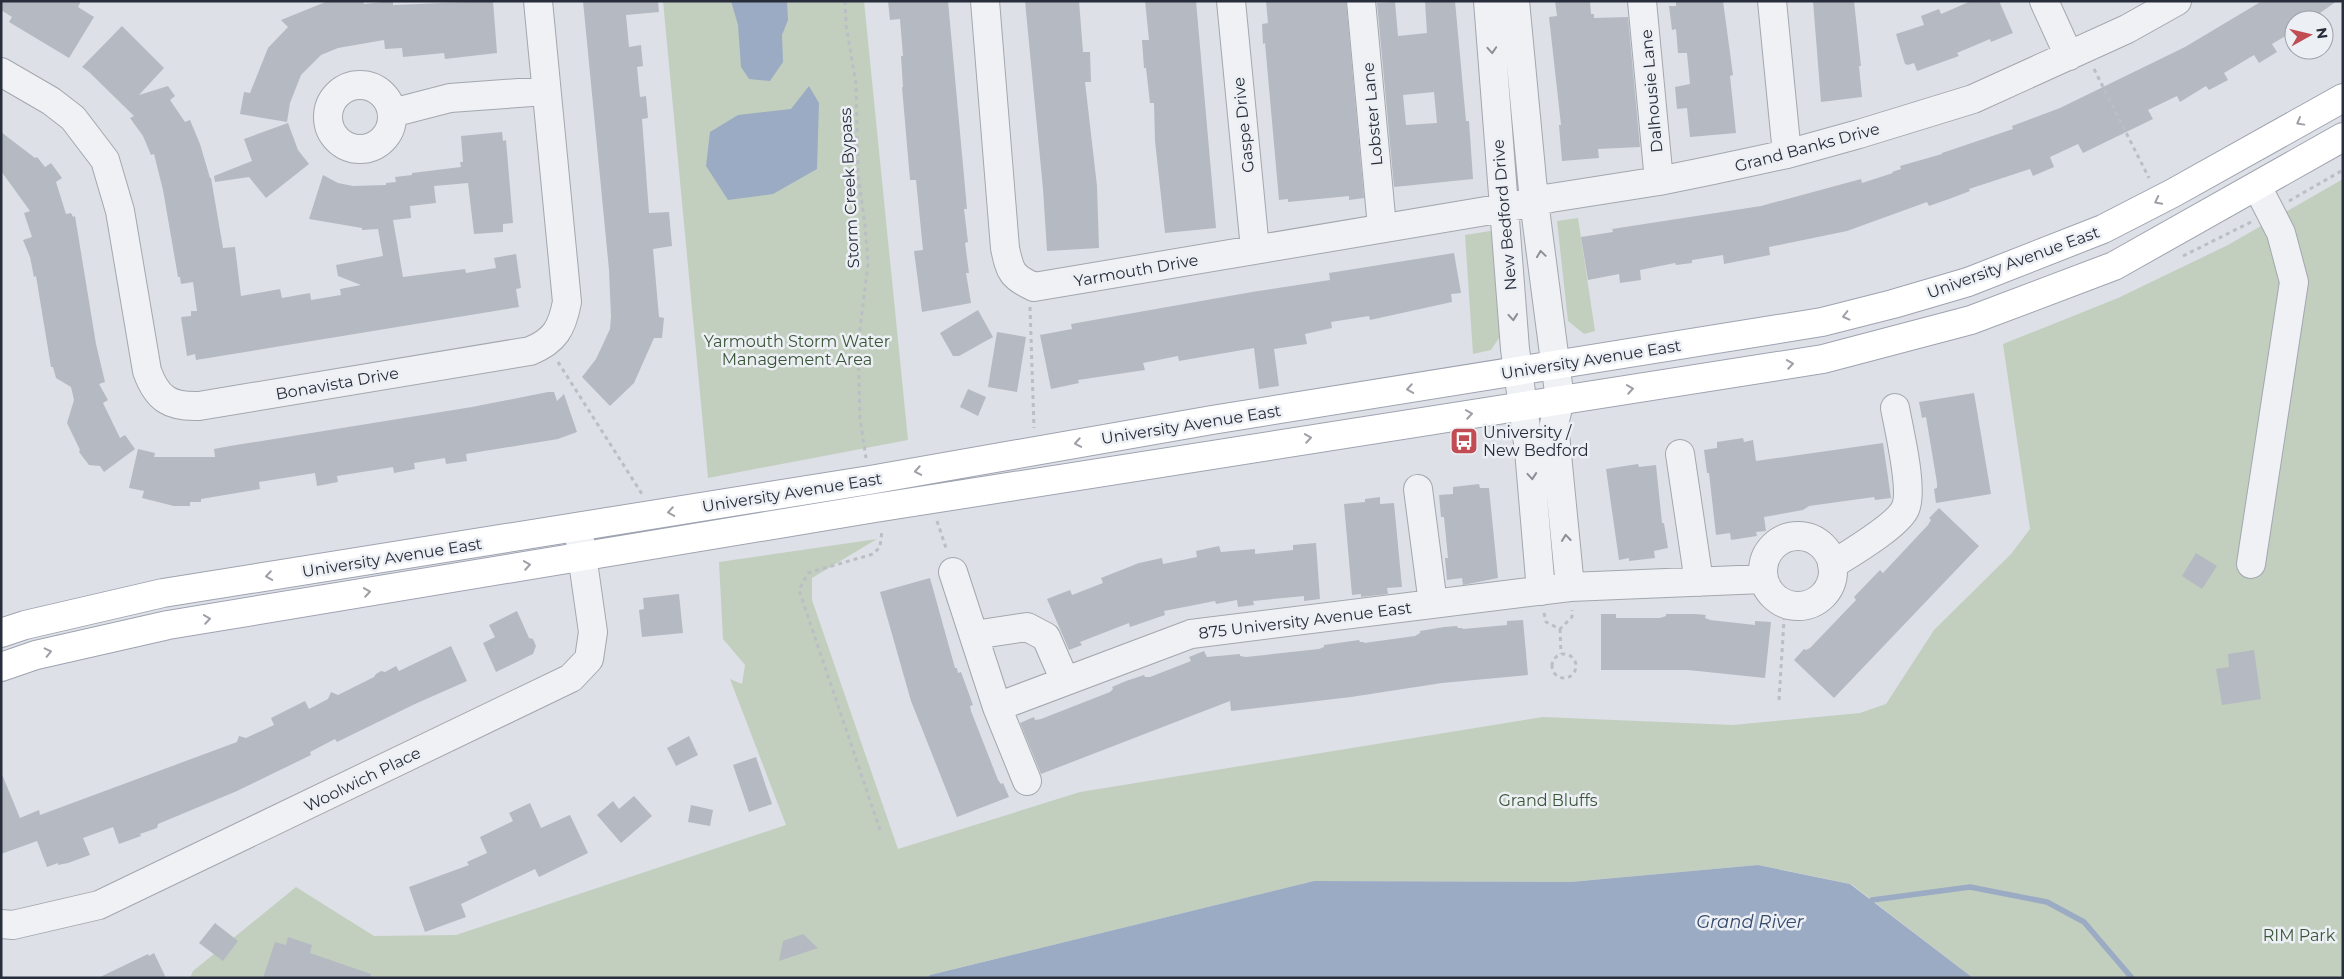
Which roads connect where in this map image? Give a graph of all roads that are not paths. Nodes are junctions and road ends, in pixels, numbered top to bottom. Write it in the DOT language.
graph roads {
  1 [pos="538,1"];
  2 [pos="985,1"];
  3 [pos="1231,1"];
  4 [pos="1361,1"];
  5 [pos="1488,1"];
  6 [pos="1515,1"];
  7 [pos="1642,1"];
  8 [pos="1772,1"];
  9 [pos="2044,1"];
  10 [pos="2178,1"];
  11 [pos="2077,52"];
  12 [pos="1,72"];
  13 [pos="546,91"];
  14 [pos="2343,98"];
  15 [pos="392,112"];
  16 [pos="2343,137"];
  17 [pos="1787,154"];
  18 [pos="1659,181"];
  19 [pos="2257,186"];
  20 [pos="1534,201"];
  21 [pos="1504,208"];
  22 [pos="1382,227"];
  23 [pos="1255,249"];
  24 [pos="1556,365"];
  25 [pos="1517,371"];
  26 [pos="1895,408"];
  27 [pos="1557,412"];
  28 [pos="1524,417"];
  29 [pos="1680,454"];
  30 [pos="1418,489"];
  31 [pos="578,527"];
  32 [pos="583,556"];
  33 [pos="2251,564"];
  34 [pos="1832,565"];
  35 [pos="953,572"];
  36 [pos="1763,579"];
  37 [pos="1699,582"];
  38 [pos="1570,586"];
  39 [pos="1541,591"];
  40 [pos="1433,604"];
  41 [pos="1,633"];
  42 [pos="974,635"];
  43 [pos="1,666"];
  44 [pos="1065,681"];
  45 [pos="998,707"];
  46 [pos="1027,781"];
  47 [pos="1,924"];
  1 -- 13 [label="street"];
  2 -- 23 [label="street, Yarmouth Drive"];
  3 -- 23 [label="street, Gaspe Drive"];
  4 -- 22 [label="street, Lobster Lane"];
  5 -- 21 [label="street, New Bedford Drive, one-way"];
  6 -- 20 [label="street, New Bedford Drive"];
  7 -- 18 [label="street, Dalhousie Lane"];
  8 -- 17 [label="street"];
  9 -- 11 [label="street"];
  10 -- 11 [label="street, Grand Banks Drive"];
  11 -- 17 [label="street, Grand Banks Drive"];
  12 -- 13 [label="street, Bonavista Drive"];
  13 -- 15 [label="street"];
  14 -- 24 [label="main road, University Avenue East, one-way"];
  16 -- 19 [label="main road, University Avenue East"];
  17 -- 18 [label="street, Grand Banks Drive"];
  18 -- 20 [label="street, Grand Banks Drive"];
  27 -- 19 [label="main road, University Avenue East, one-way"];
  19 -- 33 [label="street"];
  20 -- 21 [label="street, Yarmouth Drive"];
  24 -- 20 [label="street, New Bedford Drive, one-way"];
  21 -- 22 [label="street, Yarmouth Drive"];
  21 -- 25 [label="street, New Bedford Drive, one-way"];
  22 -- 23 [label="street, Yarmouth Drive"];
  24 -- 25 [label="main road, University Avenue East"];
  24 -- 27 [label="street, New Bedford Drive"];
  25 -- 28 [label="street, New Bedford Drive"];
  25 -- 31 [label="main road, University Avenue East, one-way"];
  26 -- 34 [label="street"];
  27 -- 28 [label="main road, University Avenue East"];
  38 -- 27 [label="street, one-way"];
  32 -- 28 [label="main road, University Avenue East, one-way"];
  28 -- 39 [label="street, one-way"];
  29 -- 37 [label="street"];
  30 -- 40 [label="street, 875 University Avenue East"];
  31 -- 32 [label="street, Woolwich Place"];
  31 -- 41 [label="main road, University Avenue East, one-way"];
  43 -- 32 [label="main road, University Avenue East, one-way"];
  32 -- 47 [label="street, Woolwich Place"];
  34 -- 36 [label="street"];
  34 -- 36 [label="street"];
  35 -- 42 [label="street"];
  36 -- 37 [label="street, 875 University Avenue East"];
  37 -- 38 [label="street, 875 University Avenue East"];
  38 -- 39 [label="street, 875 University Avenue East"];
  39 -- 40 [label="street, 875 University Avenue East"];
  40 -- 44 [label="street, 875 University Avenue East"];
  42 -- 44 [label="street"];
  42 -- 45 [label="street"];
  44 -- 45 [label="street, 875 University Avenue East"];
  45 -- 46 [label="street"];
}
